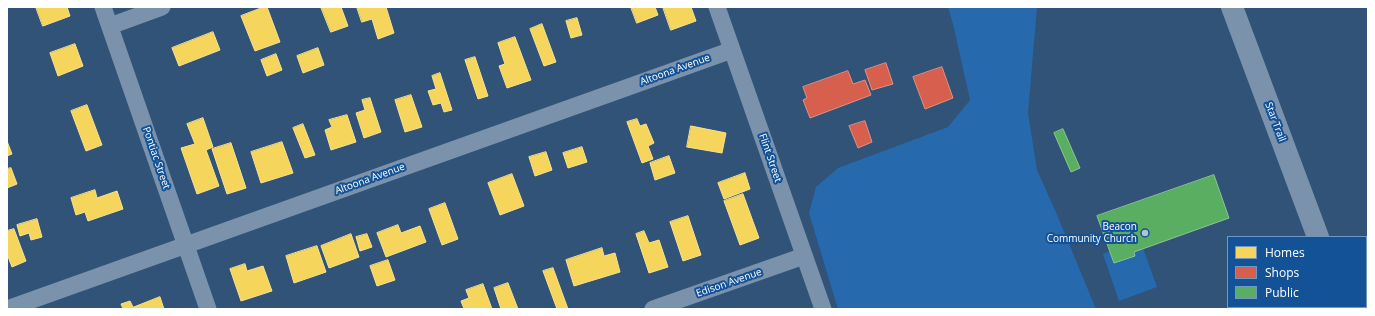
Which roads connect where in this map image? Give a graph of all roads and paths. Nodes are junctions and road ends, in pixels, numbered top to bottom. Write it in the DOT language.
graph roads {
  1 [pos="103,7"];
  2 [pos="162,7"];
  3 [pos="717,7"];
  4 [pos="1232,7"];
  5 [pos="110,26"];
  6 [pos="732,50"];
  7 [pos="1318,236"];
  8 [pos="186,245"];
  9 [pos="804,256"];
  10 [pos="8,309"];
  11 [pos="208,309"];
  12 [pos="654,309"];
  13 [pos="823,309"];
  1 -- 5 [label="street, Pontiac Street"];
  2 -- 5 [label="street"];
  3 -- 6 [label="street, Flint Street"];
  4 -- 7 [label="street, Star Trail"];
  5 -- 8 [label="street, Pontiac Street"];
  6 -- 8 [label="street, Altoona Avenue"];
  6 -- 9 [label="street, Flint Street"];
  8 -- 10 [label="street, Altoona Avenue"];
  8 -- 11 [label="street, Pontiac Street"];
  9 -- 12 [label="street, Edison Avenue"];
  9 -- 13 [label="street, Flint Street"];
}
